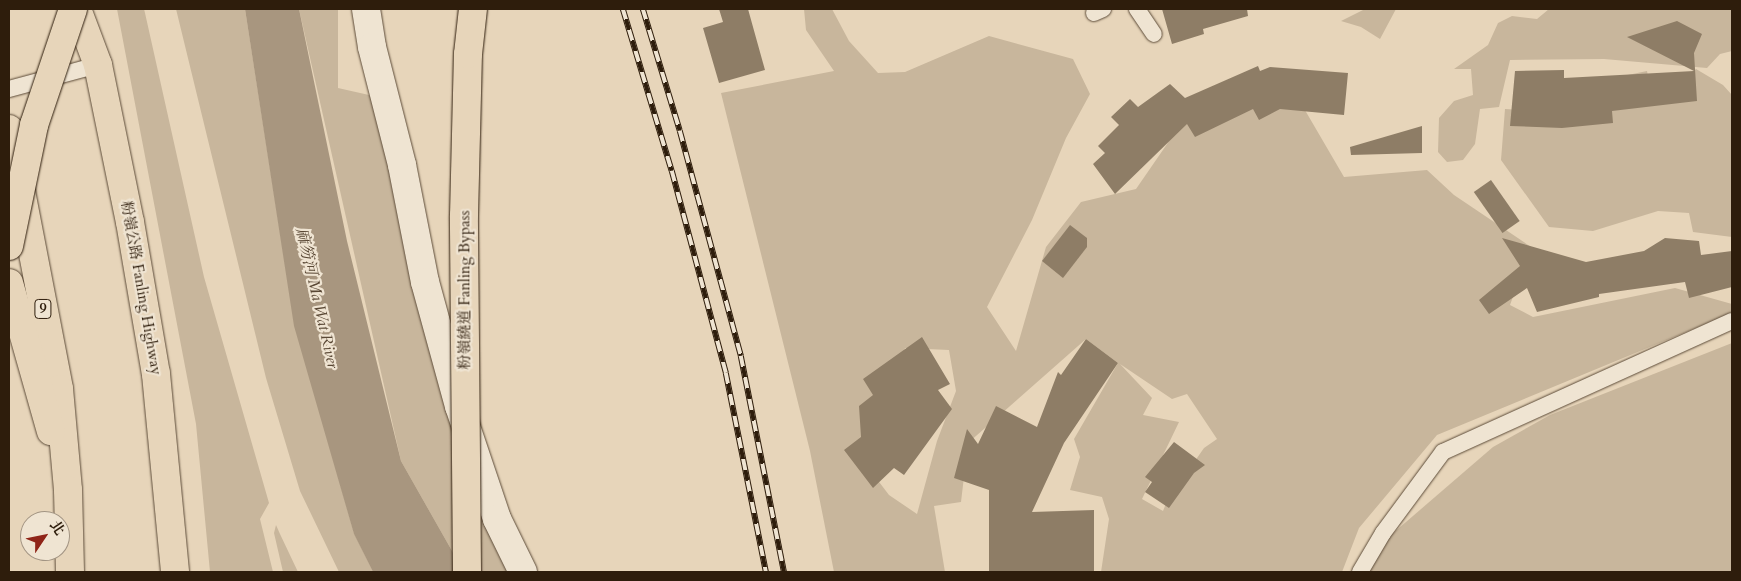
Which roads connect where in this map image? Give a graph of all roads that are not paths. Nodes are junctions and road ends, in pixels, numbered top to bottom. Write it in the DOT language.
graph roads {
  1 [pos="75,9"];
  2 [pos="88,9"];
  3 [pos="366,9"];
  4 [pos="473,9"];
  5 [pos="1137,9"];
  6 [pos="1154,34"];
  7 [pos="98,66"];
  8 [pos="9,89"];
  9 [pos="9,129"];
  10 [pos="9,246"];
  11 [pos="9,283"];
  12 [pos="1732,321"];
  13 [pos="68,490"];
  14 [pos="70,572"];
  15 [pos="175,572"];
  16 [pos="467,572"];
  17 [pos="523,572"];
  18 [pos="1360,572"];
  1 -- 7 [label="highway, 粉嶺公路 Fanling Highway"];
  1 -- 10 [label="highway, bridge"];
  2 -- 7 [label="highway"];
  3 -- 17 [label="street"];
  4 -- 16 [label="highway, 粉嶺繞道 Fanling Bypass, bridge"];
  5 -- 6 [label="lane"];
  7 -- 8 [label="lane"];
  7 -- 15 [label="highway, 粉嶺公路 Fanling Highway"];
  9 -- 13 [label="highway, 9"];
  11 -- 13 [label="highway"];
  12 -- 18 [label="lane"];
  13 -- 14 [label="highway, 9"];
}
